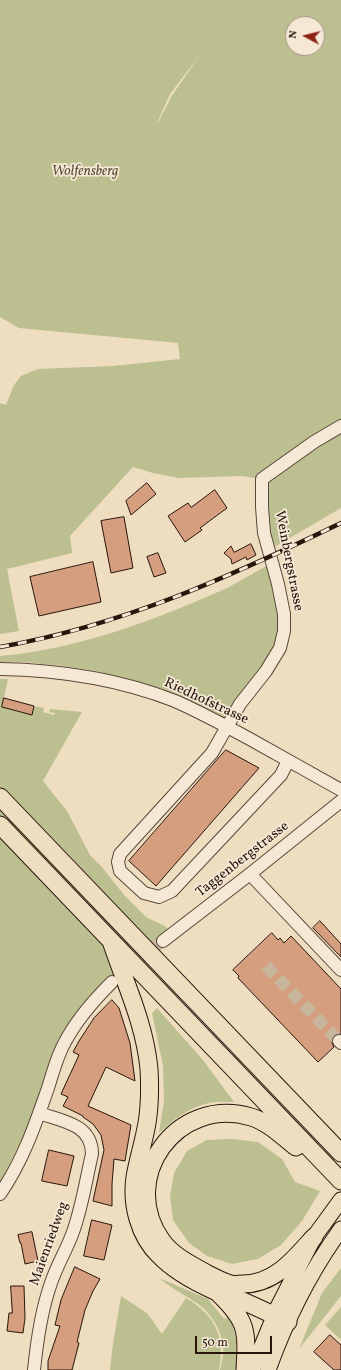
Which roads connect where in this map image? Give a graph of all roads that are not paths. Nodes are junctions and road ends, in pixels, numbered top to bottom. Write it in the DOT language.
graph roads {
  1 [pos="341,426"];
  2 [pos="0,669"];
  3 [pos="224,730"];
  4 [pos="288,760"];
  5 [pos="341,790"];
  6 [pos="0,797"];
  7 [pos="341,801"];
  8 [pos="0,825"];
  9 [pos="250,874"];
  10 [pos="110,938"];
  11 [pos="163,941"];
  12 [pos="341,970"];
  13 [pos="112,982"];
  14 [pos="39,1114"];
  15 [pos="341,1152"];
  16 [pos="338,1178"];
  17 [pos="0,1194"];
  18 [pos="341,1200"];
  19 [pos="341,1229"];
  20 [pos="314,1237"];
  21 [pos="224,1288"];
  22 [pos="283,1314"];
  23 [pos="34,1370"];
  24 [pos="245,1370"];
  25 [pos="252,1370"];
  26 [pos="268,1370"];
  1 -- 3 [label="street, Weinbergstrasse"];
  2 -- 3 [label="street, Riedhofstrasse"];
  3 -- 4 [label="street, Riedhofstrasse"];
  3 -- 4 [label="street"];
  4 -- 5 [label="street, Riedhofstrasse"];
  6 -- 15 [label="highway"];
  7 -- 9 [label="street, Taggenbergstrasse"];
  8 -- 10 [label="highway"];
  9 -- 11 [label="street, Taggenbergstrasse"];
  9 -- 12 [label="street"];
  10 -- 16 [label="highway"];
  10 -- 21 [label="highway"];
  13 -- 14 [label="street"];
  14 -- 17 [label="street"];
  14 -- 23 [label="street, Maienriedweg"];
  16 -- 21 [label="highway"];
  18 -- 20 [label="main road"];
  19 -- 22 [label="main road"];
  20 -- 21 [label="highway"];
  20 -- 22 [label="main road"];
  21 -- 22 [label="highway"];
  21 -- 24 [label="highway"];
  22 -- 25 [label="main road"];
  22 -- 26 [label="main road"];
}
